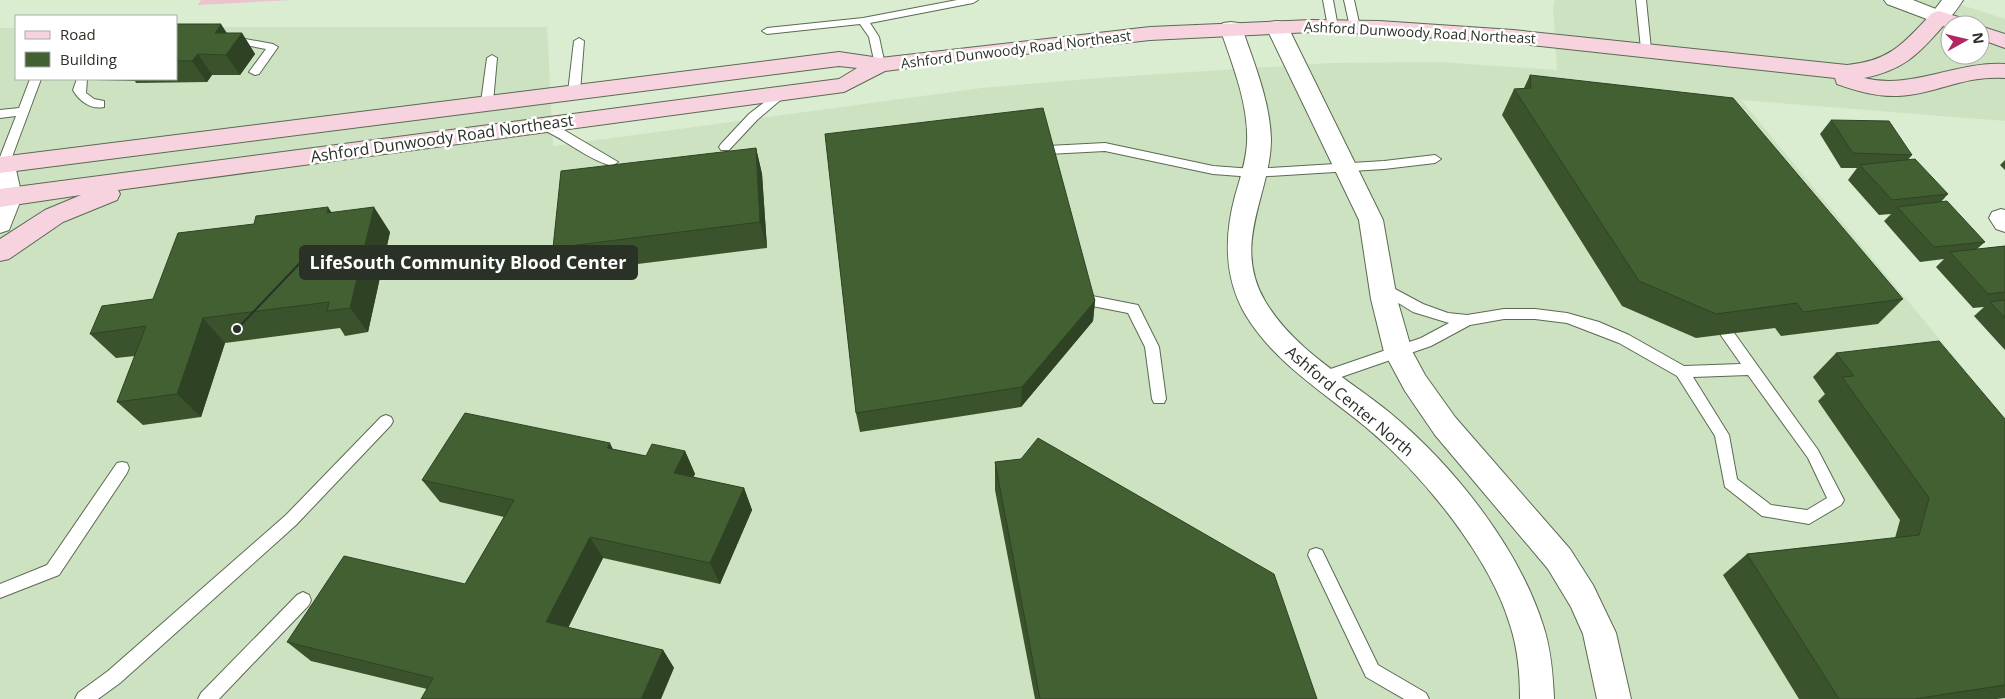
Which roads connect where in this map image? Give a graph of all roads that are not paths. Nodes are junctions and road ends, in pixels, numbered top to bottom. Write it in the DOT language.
graph roads {
  1 [pos="973,0"];
  2 [pos="1328,0"];
  3 [pos="1349,0"];
  4 [pos="1641,0"];
  5 [pos="1894,0"];
  6 [pos="1953,0"];
  7 [pos="1939,17"];
  8 [pos="863,21"];
  9 [pos="1277,27"];
  10 [pos="1333,27"];
  11 [pos="1355,27"];
  12 [pos="1231,28"];
  13 [pos="767,31"];
  14 [pos="1990,36"];
  15 [pos="221,39"];
  16 [pos="579,40"];
  17 [pos="2005,41"];
  18 [pos="1646,49"];
  19 [pos="492,58"];
  20 [pos="880,64"];
  21 [pos="1818,69"];
  22 [pos="2005,71"];
  23 [pos="255,72"];
  24 [pos="35,80"];
  25 [pos="82,80"];
  26 [pos="574,92"];
  27 [pos="780,94"];
  28 [pos="487,102"];
  29 [pos="100,104"];
  30 [pos="23,111"];
  31 [pos="0,114"];
  32 [pos="540,124"];
  33 [pos="725,148"];
  34 [pos="1048,150"];
  35 [pos="1435,159"];
  36 [pos="612,162"];
  37 [pos="1,166"];
  38 [pos="1346,168"];
  39 [pos="1253,173"];
  40 [pos="136,181"];
  41 [pos="5,198"];
  42 [pos="0,224"];
  43 [pos="0,252"];
  44 [pos="1382,287"];
  45 [pos="1087,300"];
  46 [pos="1467,320"];
  47 [pos="1727,334"];
  48 [pos="1398,352"];
  49 [pos="1752,369"];
  50 [pos="1682,372"];
  51 [pos="1321,378"];
  52 [pos="1159,399"];
  53 [pos="386,421"];
  54 [pos="122,468"];
  55 [pos="1316,555"];
  56 [pos="0,591"];
  57 [pos="303,600"];
  58 [pos="84,699"];
  59 [pos="207,699"];
  60 [pos="1420,699"];
  61 [pos="1537,699"];
  62 [pos="1614,699"];
  1 -- 8 [label="lane"];
  2 -- 10 [label="lane"];
  3 -- 11 [label="lane"];
  4 -- 18 [label="lane"];
  5 -- 7 [label="street"];
  6 -- 7 [label="street"];
  7 -- 21 [label="main road, Ashford Dunwoody Road Northeast"];
  8 -- 13 [label="lane"];
  8 -- 20 [label="lane"];
  9 -- 10 [label="main road, Ashford Dunwoody Road Northeast"];
  9 -- 12 [label="main road, Ashford Dunwoody Road Northeast"];
  9 -- 38 [label="street"];
  10 -- 11 [label="main road, Ashford Dunwoody Road Northeast"];
  11 -- 18 [label="main road, Ashford Dunwoody Road Northeast"];
  12 -- 20 [label="main road, Ashford Dunwoody Road Northeast"];
  12 -- 39 [label="street, Ashford Center North"];
  14 -- 17 [label="main road"];
  15 -- 23 [label="lane"];
  16 -- 26 [label="lane"];
  18 -- 21 [label="main road, Ashford Dunwoody Road Northeast"];
  19 -- 28 [label="lane"];
  20 -- 26 [label="main road, Ashford Dunwoody Road Northeast"];
  20 -- 27 [label="main road, Ashford Dunwoody Road Northeast"];
  21 -- 22 [label="main road"];
  24 -- 30 [label="lane"];
  25 -- 29 [label="lane"];
  26 -- 28 [label="main road, Ashford Dunwoody Road Northeast"];
  27 -- 32 [label="main road, Ashford Dunwoody Road Northeast"];
  27 -- 33 [label="lane"];
  28 -- 37 [label="main road, Ashford Dunwoody Road Northeast"];
  30 -- 31 [label="lane"];
  30 -- 37 [label="lane"];
  32 -- 36 [label="lane"];
  32 -- 40 [label="main road, Ashford Dunwoody Road Northeast"];
  34 -- 39 [label="lane"];
  35 -- 38 [label="lane"];
  37 -- 41 [label="street"];
  38 -- 39 [label="lane"];
  38 -- 44 [label="street"];
  39 -- 51 [label="street, Ashford Center North"];
  40 -- 41 [label="main road, Ashford Dunwoody Road Northeast"];
  40 -- 43 [label="main road"];
  41 -- 42 [label="street"];
  44 -- 46 [label="lane"];
  44 -- 48 [label="street"];
  45 -- 52 [label="lane"];
  46 -- 48 [label="lane"];
  46 -- 50 [label="lane"];
  47 -- 49 [label="lane"];
  48 -- 51 [label="lane"];
  48 -- 62 [label="street"];
  49 -- 50 [label="lane"];
  49 -- 50 [label="lane"];
  51 -- 61 [label="street, Ashford Center North"];
  53 -- 58 [label="lane"];
  54 -- 56 [label="lane"];
  55 -- 60 [label="lane"];
  57 -- 59 [label="lane"];
}
